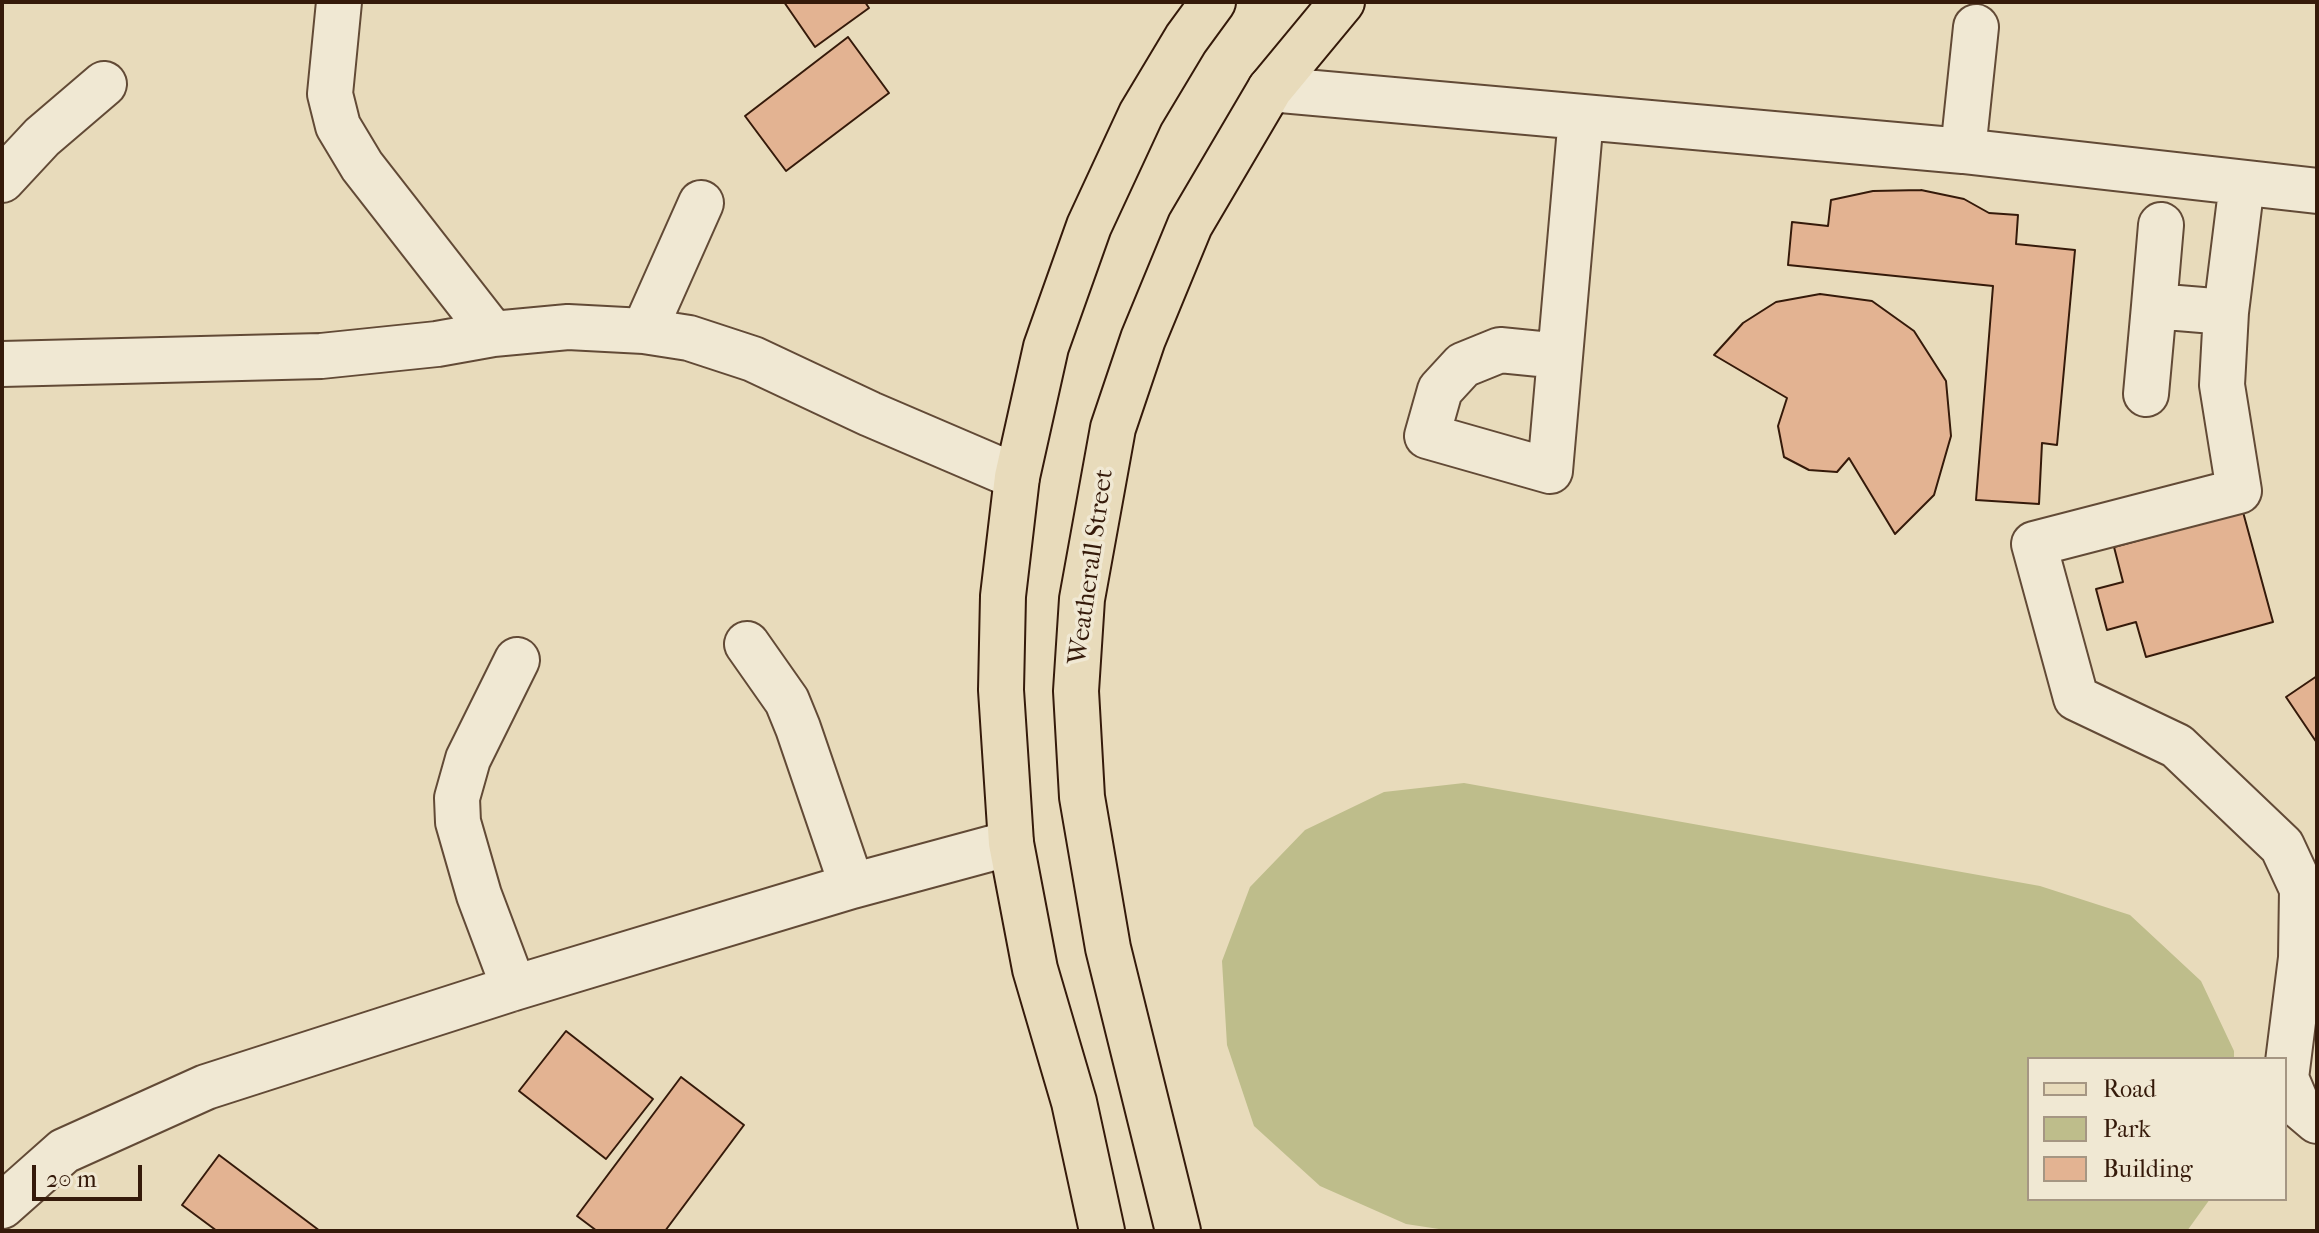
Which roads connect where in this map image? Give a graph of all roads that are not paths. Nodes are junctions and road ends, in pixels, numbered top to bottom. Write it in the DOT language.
graph roads {
  1 [pos="339,2"];
  2 [pos="1213,2"];
  3 [pos="1342,2"];
  4 [pos="1976,27"];
  5 [pos="104,84"];
  6 [pos="1270,89"];
  7 [pos="1581,117"];
  8 [pos="1963,151"];
  9 [pos="2,180"];
  10 [pos="2242,183"];
  11 [pos="2317,191"];
  12 [pos="701,203"];
  13 [pos="2161,225"];
  14 [pos="2154,306"];
  15 [pos="2226,312"];
  16 [pos="644,331"];
  17 [pos="493,334"];
  18 [pos="1560,356"];
  19 [pos="2,364"];
  20 [pos="2146,394"];
  21 [pos="1017,477"];
  22 [pos="747,644"];
  23 [pos="517,660"];
  24 [pos="1011,843"];
  25 [pos="2309,884"];
  26 [pos="852,886"];
  27 [pos="514,988"];
  28 [pos="2287,1070"];
  29 [pos="2287,1080"];
  30 [pos="2317,1121"];
  31 [pos="2,1206"];
  32 [pos="1102,1231"];
  33 [pos="1178,1231"];
  1 -- 17 [label="street"];
  2 -- 21 [label="main road"];
  3 -- 6 [label="main road, Weatherall Street"];
  4 -- 8 [label="street"];
  5 -- 9 [label="street"];
  6 -- 7 [label="street"];
  6 -- 33 [label="main road, Weatherall Street"];
  7 -- 8 [label="street"];
  7 -- 18 [label="street"];
  8 -- 10 [label="street"];
  10 -- 11 [label="street"];
  10 -- 15 [label="street"];
  12 -- 16 [label="street"];
  13 -- 14 [label="street"];
  14 -- 15 [label="street"];
  14 -- 20 [label="street"];
  15 -- 25 [label="street"];
  16 -- 17 [label="street"];
  16 -- 21 [label="street"];
  17 -- 19 [label="street"];
  21 -- 24 [label="main road"];
  22 -- 26 [label="street"];
  23 -- 27 [label="street"];
  24 -- 26 [label="street"];
  24 -- 32 [label="main road"];
  25 -- 28 [label="street"];
  26 -- 27 [label="street"];
  27 -- 31 [label="street"];
  29 -- 30 [label="street"];
}
